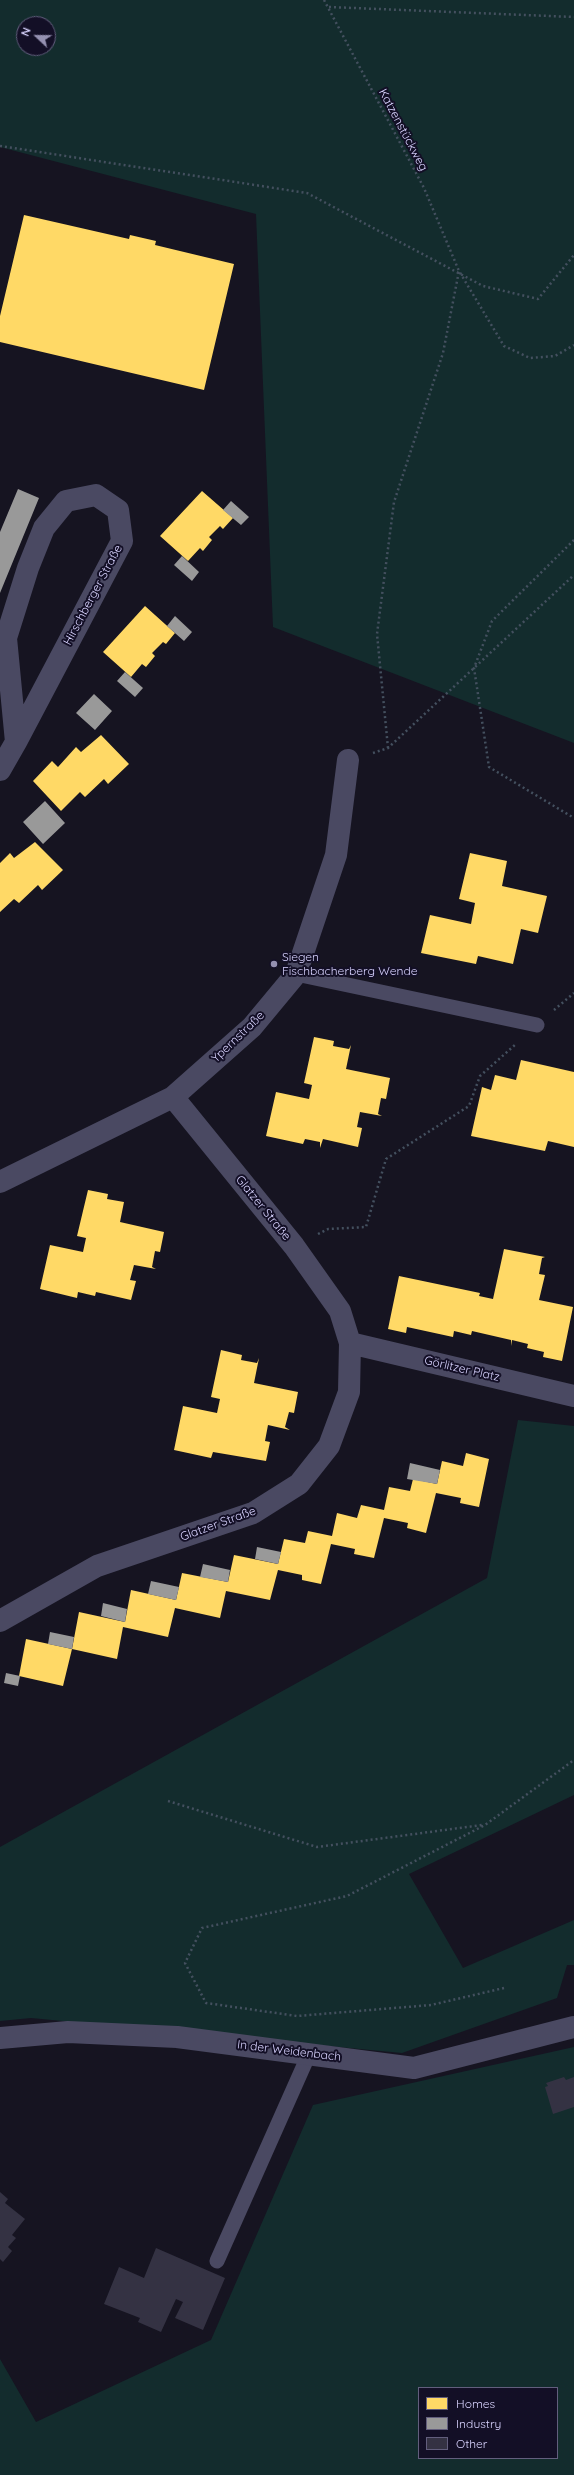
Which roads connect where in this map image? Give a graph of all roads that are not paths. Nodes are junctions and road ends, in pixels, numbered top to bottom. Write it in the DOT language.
graph roads {
  1 [pos="16,742"];
  2 [pos="348,760"];
  3 [pos="0,770"];
  4 [pos="296,974"];
  5 [pos="537,1025"];
  6 [pos="173,1097"];
  7 [pos="0,1182"];
  8 [pos="350,1343"];
  9 [pos="574,1396"];
  10 [pos="0,1621"];
  11 [pos="574,2027"];
  12 [pos="0,2038"];
  13 [pos="309,2054"];
  14 [pos="217,2261"];
  1 -- 1 [label="street, Hirschberger Straße"];
  1 -- 3 [label="street, Hirschberger Straße"];
  2 -- 4 [label="street, Ypernstraße"];
  4 -- 5 [label="lane"];
  4 -- 6 [label="street, Ypernstraße"];
  6 -- 7 [label="street, Ypernstraße"];
  6 -- 8 [label="street, Glatzer Straße"];
  8 -- 9 [label="street, Görlitzer Platz"];
  8 -- 10 [label="street, Glatzer Straße"];
  11 -- 13 [label="street, In der Weidenbach"];
  12 -- 13 [label="street, In der Weidenbach"];
  13 -- 14 [label="lane"];
}
